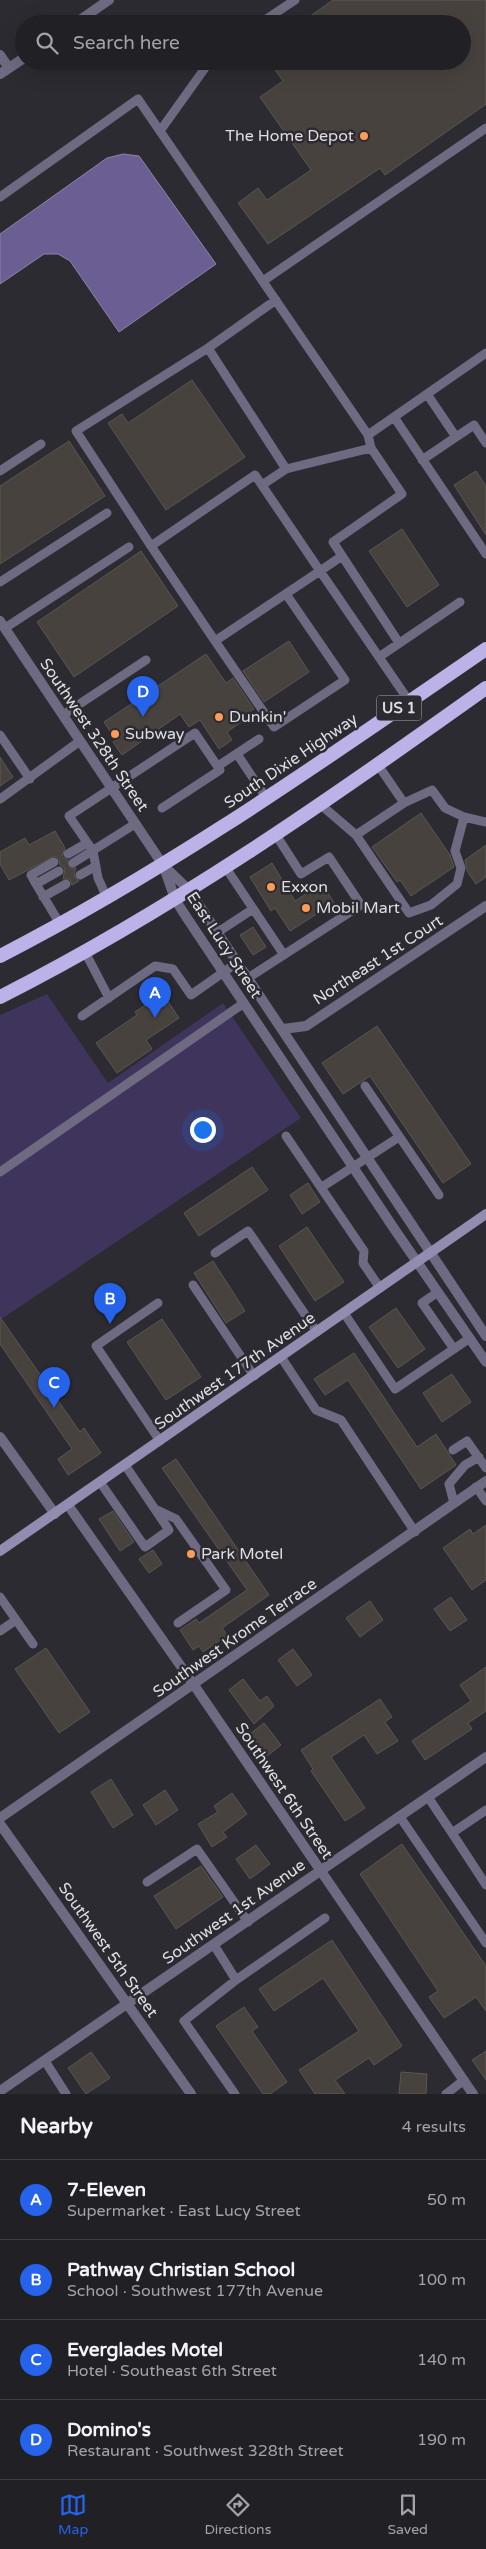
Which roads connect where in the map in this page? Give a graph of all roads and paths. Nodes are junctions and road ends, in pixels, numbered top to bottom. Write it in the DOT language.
graph roads {
  1 [pos="109,0"];
  2 [pos="295,0"];
  3 [pos="87,15"];
  4 [pos="272,15"];
  5 [pos="0,55"];
  6 [pos="15,64"];
  7 [pos="9,68"];
  8 [pos="204,70"];
  9 [pos="0,74"];
  10 [pos="486,128"];
  11 [pos="160,131"];
  12 [pos="0,197"];
  13 [pos="263,281"];
  14 [pos="276,300"];
  15 [pos="208,348"];
  16 [pos="486,354"];
  17 [pos="427,394"];
  18 [pos="394,416"];
  19 [pos="368,435"];
  20 [pos="456,437"];
  21 [pos="41,444"];
  22 [pos="486,444"];
  23 [pos="371,448"];
  24 [pos="422,460"];
  25 [pos="286,469"];
  26 [pos="0,471"];
  27 [pos="262,485"];
  28 [pos="107,513"];
  29 [pos="151,546"];
  30 [pos="129,547"];
  31 [pos="486,554"];
  32 [pos="342,556"];
  33 [pos="320,571"];
  34 [pos="0,582"];
  35 [pos="286,594"];
  36 [pos="460,602"];
  37 [pos="2,625"];
  38 [pos="215,641"];
  39 [pos="399,643"];
  40 [pos="486,649"];
  41 [pos="379,657"];
  42 [pos="146,660"];
  43 [pos="486,688"];
  44 [pos="409,701"];
  45 [pos="63,716"];
  46 [pos="0,735"];
  47 [pos="259,739"];
  48 [pos="80,741"];
  49 [pos="237,754"];
  50 [pos="378,765"];
  51 [pos="218,766"];
  52 [pos="30,779"];
  53 [pos="111,788"];
  54 [pos="0,799"];
  55 [pos="267,799"];
  56 [pos="404,803"];
  57 [pos="321,805"];
  58 [pos="162,808"];
  59 [pos="464,817"];
  60 [pos="486,822"];
  61 [pos="135,824"];
  62 [pos="276,835"];
  63 [pos="356,835"];
  64 [pos="87,842"];
  65 [pos="92,851"];
  66 [pos="68,854"];
  67 [pos="54,862"];
  68 [pos="73,862"];
  69 [pos="163,865"];
  70 [pos="96,866"];
  71 [pos="226,868"];
  72 [pos="59,871"];
  73 [pos="80,876"];
  74 [pos="36,884"];
  75 [pos="66,884"];
  76 [pos="190,890"];
  77 [pos="43,897"];
  78 [pos="107,898"];
  79 [pos="175,898"];
  80 [pos="486,906"];
  81 [pos="254,909"];
  82 [pos="60,924"];
  83 [pos="218,932"];
  84 [pos="85,952"];
  85 [pos="284,955"];
  86 [pos="0,956"];
  87 [pos="238,962"];
  88 [pos="224,972"];
  89 [pos="248,978"];
  90 [pos="0,997"];
  91 [pos="109,998"];
  92 [pos="244,1004"];
  93 [pos="82,1016"];
  94 [pos="283,1029"];
  95 [pos="292,1044"];
  96 [pos="278,1054"];
  97 [pos="365,1086"];
  98 [pos="324,1091"];
  99 [pos="309,1101"];
  100 [pos="286,1136"];
  101 [pos="399,1137"];
  102 [pos="369,1158"];
  103 [pos="354,1168"];
  104 [pos="0,1172"];
  105 [pos="322,1187"];
  106 [pos="439,1195"];
  107 [pos="486,1214"];
  108 [pos="216,1253"];
  109 [pos="431,1253"];
  110 [pos="418,1262"];
  111 [pos="194,1285"];
  112 [pos="380,1288"];
  113 [pos="438,1292"];
  114 [pos="158,1303"];
  115 [pos="344,1313"];
  116 [pos="317,1332"];
  117 [pos="486,1336"];
  118 [pos="470,1338"];
  119 [pos="454,1349"];
  120 [pos="281,1357"];
  121 [pos="486,1362"];
  122 [pos="254,1376"];
  123 [pos="0,1437"];
  124 [pos="160,1441"];
  125 [pos="453,1450"];
  126 [pos="479,1457"];
  127 [pos="125,1465"];
  128 [pos="486,1468"];
  129 [pos="486,1481"];
  130 [pos="100,1482"];
  131 [pos="476,1488"];
  132 [pos="486,1502"];
  133 [pos="454,1503"];
  134 [pos="68,1505"];
  135 [pos="155,1509"];
  136 [pos="55,1514"];
  137 [pos="415,1532"];
  138 [pos="0,1551"];
  139 [pos="0,1597"];
  140 [pos="16,1620"];
  141 [pos="178,1622"];
  142 [pos="0,1631"];
  143 [pos="33,1644"];
  144 [pos="194,1685"];
  145 [pos="486,1757"];
  146 [pos="428,1797"];
  147 [pos="486,1810"];
  148 [pos="400,1817"];
  149 [pos="0,1818"];
  150 [pos="0,1824"];
  151 [pos="452,1833"];
  152 [pos="320,1870"];
  153 [pos="147,1882"];
  154 [pos="486,1885"];
  155 [pos="325,1918"];
  156 [pos="248,1922"];
  157 [pos="486,1943"];
  158 [pos="214,1945"];
  159 [pos="236,1980"];
  160 [pos="127,2004"];
  161 [pos="45,2061"];
  162 [pos="464,2080"];
  163 [pos="0,2091"];
  164 [pos="66,2094"];
  165 [pos="191,2094"];
  166 [pos="235,2094"];
  167 [pos="446,2094"];
  168 [pos="473,2094"];
  1 -- 3 [label="street"];
  2 -- 4 [label="lane"];
  5 -- 7 [label="street"];
  6 -- 7 [label="street"];
  7 -- 9 [label="street"];
  8 -- 11 [label="lane"];
  10 -- 13 [label="lane"];
  11 -- 12 [label="lane"];
  11 -- 13 [label="lane"];
  13 -- 14 [label="lane"];
  14 -- 15 [label="lane"];
  14 -- 19 [label="lane"];
  15 -- 25 [label="lane"];
  15 -- 29 [label="lane"];
  16 -- 17 [label="lane"];
  17 -- 18 [label="lane"];
  17 -- 20 [label="lane"];
  18 -- 19 [label="lane"];
  18 -- 24 [label="lane"];
  19 -- 23 [label="lane"];
  20 -- 22 [label="lane"];
  20 -- 24 [label="lane"];
  21 -- 26 [label="lane"];
  23 -- 25 [label="lane"];
  23 -- 32 [label="lane"];
  24 -- 31 [label="lane"];
  25 -- 27 [label="lane"];
  27 -- 29 [label="lane"];
  27 -- 33 [label="lane"];
  28 -- 34 [label="lane"];
  29 -- 38 [label="lane"];
  30 -- 37 [label="lane"];
  32 -- 33 [label="lane"];
  32 -- 39 [label="lane"];
  33 -- 35 [label="lane"];
  33 -- 41 [label="lane"];
  35 -- 38 [label="lane"];
  35 -- 38 [label="lane"];
  36 -- 39 [label="lane"];
  37 -- 45 [label="street, Southwest 328th Street"];
  39 -- 41 [label="lane"];
  40 -- 44 [label="highway, South Dixie Highway / US 1"];
  41 -- 44 [label="lane"];
  42 -- 45 [label="lane"];
  43 -- 50 [label="highway, US 1"];
  44 -- 55 [label="highway, South Dixie Highway / US 1"];
  45 -- 48 [label="street, Southwest 328th Street"];
  46 -- 52 [label="lane"];
  47 -- 49 [label="lane"];
  48 -- 52 [label="lane"];
  48 -- 53 [label="street, Southwest 328th Street"];
  49 -- 51 [label="lane"];
  49 -- 55 [label="lane"];
  50 -- 56 [label="lane"];
  50 -- 57 [label="highway, US 1"];
  51 -- 53 [label="lane"];
  51 -- 58 [label="lane"];
  52 -- 54 [label="lane"];
  53 -- 61 [label="street, Southwest 328th Street"];
  53 -- 64 [label="lane"];
  55 -- 69 [label="highway, South Dixie Highway / US 1"];
  56 -- 59 [label="lane"];
  56 -- 63 [label="lane"];
  57 -- 62 [label="highway, US 1"];
  57 -- 63 [label="lane"];
  59 -- 60 [label="lane"];
  59 -- 63 [label="lane"];
  61 -- 65 [label="lane"];
  61 -- 69 [label="street, Southwest 328th Street"];
  62 -- 71 [label="highway, US 1"];
  62 -- 85 [label="lane"];
  64 -- 65 [label="lane"];
  64 -- 66 [label="lane"];
  65 -- 68 [label="lane"];
  65 -- 70 [label="lane"];
  67 -- 74 [label="lane"];
  69 -- 76 [label="street, East Lucy Street"];
  69 -- 78 [label="highway, US 1"];
  69 -- 79 [label="street, East Lucy Street"];
  70 -- 73 [label="lane"];
  70 -- 78 [label="lane"];
  71 -- 76 [label="highway, US 1"];
  71 -- 81 [label="lane"];
  72 -- 74 [label="lane"];
  74 -- 77 [label="lane"];
  75 -- 77 [label="lane"];
  76 -- 79 [label="highway, US 1"];
  76 -- 83 [label="street, East Lucy Street"];
  77 -- 82 [label="lane"];
  78 -- 82 [label="highway, US 1"];
  79 -- 84 [label="highway, US 1"];
  79 -- 88 [label="street, East Lucy Street"];
  80 -- 94 [label="street, Northeast 1st Court"];
  81 -- 83 [label="lane"];
  81 -- 85 [label="lane"];
  82 -- 86 [label="highway, US 1"];
  83 -- 87 [label="street, East Lucy Street"];
  84 -- 90 [label="highway, US 1"];
  84 -- 91 [label="lane"];
  85 -- 89 [label="lane"];
  87 -- 88 [label="lane"];
  87 -- 89 [label="street, East Lucy Street"];
  88 -- 91 [label="lane"];
  88 -- 92 [label="street, East Lucy Street"];
  89 -- 94 [label="street, East Lucy Street"];
  91 -- 93 [label="lane"];
  92 -- 96 [label="street, East Lucy Street"];
  92 -- 104 [label="lane"];
  94 -- 95 [label="street, East Lucy Street"];
  95 -- 96 [label="street"];
  95 -- 98 [label="street, East Lucy Street"];
  96 -- 99 [label="street, East Lucy Street"];
  97 -- 101 [label="lane"];
  98 -- 99 [label="street"];
  98 -- 102 [label="street, East Lucy Street"];
  99 -- 103 [label="street, East Lucy Street"];
  100 -- 105 [label="lane"];
  101 -- 102 [label="lane"];
  101 -- 106 [label="lane"];
  102 -- 103 [label="lane"];
  102 -- 109 [label="street, East Lucy Street"];
  103 -- 105 [label="lane"];
  103 -- 110 [label="street, East Lucy Street"];
  105 -- 112 [label="lane"];
  107 -- 109 [label="main road, Southwest 177th Avenue"];
  108 -- 116 [label="lane"];
  109 -- 110 [label="main road, Southwest 177th Avenue"];
  109 -- 117 [label="street, East Lucy Street"];
  110 -- 112 [label="main road, Southwest 177th Avenue"];
  110 -- 113 [label="street, East Lucy Street"];
  111 -- 122 [label="lane"];
  112 -- 115 [label="main road, Southwest 177th Avenue"];
  113 -- 118 [label="street, East Lucy Street"];
  113 -- 119 [label="lane"];
  114 -- 124 [label="lane"];
  115 -- 116 [label="main road, Southwest 177th Avenue"];
  115 -- 119 [label="lane"];
  116 -- 120 [label="main road, Southwest 177th Avenue"];
  118 -- 119 [label="lane"];
  118 -- 121 [label="street, East Lucy Street"];
  120 -- 122 [label="main road, Southwest 177th Avenue"];
  120 -- 137 [label="lane"];
  122 -- 124 [label="main road, Southwest 177th Avenue"];
  123 -- 136 [label="street"];
  124 -- 127 [label="main road, Southwest 177th Avenue"];
  125 -- 126 [label="lane"];
  126 -- 128 [label="lane"];
  126 -- 133 [label="lane"];
  127 -- 130 [label="main road, Southwest 177th Avenue"];
  127 -- 135 [label="lane"];
  129 -- 131 [label="street, Southwest Krome Terrace"];
  130 -- 134 [label="main road, Southwest 177th Avenue"];
  130 -- 135 [label="lane"];
  131 -- 132 [label="lane"];
  131 -- 133 [label="street, Southwest Krome Terrace"];
  133 -- 137 [label="street, Southwest Krome Terrace"];
  134 -- 136 [label="main road, Southwest 177th Avenue"];
  134 -- 144 [label="street, Southwest 6th Street"];
  135 -- 141 [label="lane"];
  136 -- 138 [label="main road, Southwest 177th Avenue"];
  137 -- 144 [label="street, Southwest Krome Terrace"];
  139 -- 140 [label="lane"];
  140 -- 142 [label="lane"];
  140 -- 143 [label="lane"];
  144 -- 149 [label="street, Southwest Krome Terrace"];
  144 -- 152 [label="street, Southwest 6th Street"];
  145 -- 146 [label="street, Southwest 1st Avenue"];
  146 -- 148 [label="street, Southwest 1st Avenue"];
  146 -- 151 [label="lane"];
  147 -- 151 [label="lane"];
  148 -- 152 [label="street, Southwest 1st Avenue"];
  148 -- 157 [label="lane"];
  150 -- 160 [label="street, Southwest 5th Street"];
  151 -- 154 [label="lane"];
  152 -- 156 [label="street, Southwest 1st Avenue"];
  152 -- 162 [label="street, Southwest 6th Street"];
  153 -- 156 [label="lane"];
  155 -- 159 [label="lane"];
  156 -- 158 [label="street, Southwest 1st Avenue"];
  158 -- 159 [label="lane"];
  158 -- 160 [label="street, Southwest 1st Avenue"];
  159 -- 166 [label="lane"];
  160 -- 161 [label="street, Southwest 1st Avenue"];
  160 -- 165 [label="street, Southwest 5th Street"];
  161 -- 163 [label="street, Southwest 1st Avenue"];
  161 -- 164 [label="lane"];
  162 -- 167 [label="lane"];
  162 -- 168 [label="street, Southwest 6th Street"];
}
